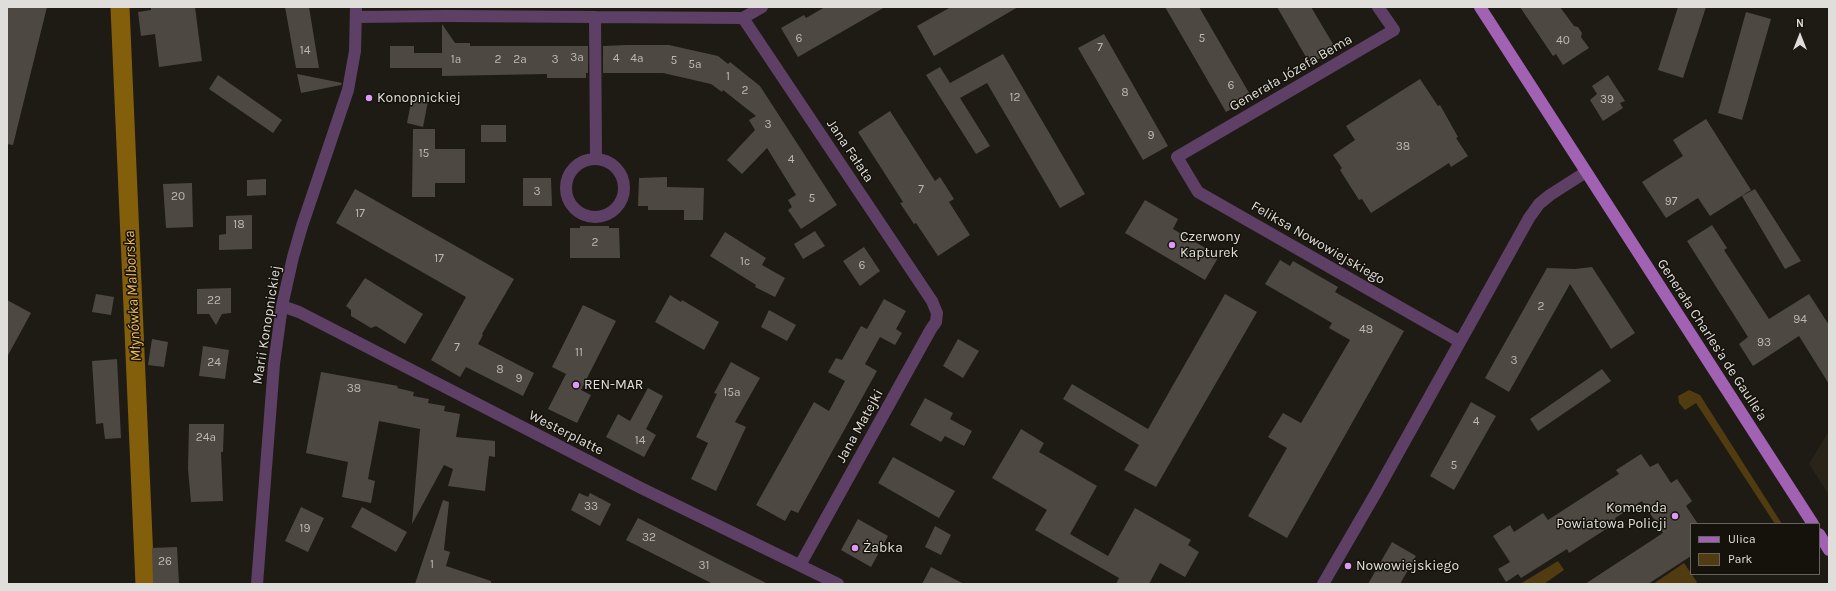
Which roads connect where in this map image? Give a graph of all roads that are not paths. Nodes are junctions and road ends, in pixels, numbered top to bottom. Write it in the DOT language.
graph roads {
  1 [pos="762,7"];
  2 [pos="1378,7"];
  3 [pos="1480,7"];
  4 [pos="356,12"];
  5 [pos="595,17"];
  6 [pos="743,18"];
  7 [pos="1177,157"];
  8 [pos="596,159"];
  9 [pos="1586,172"];
  10 [pos="932,301"];
  11 [pos="282,306"];
  12 [pos="1459,341"];
  13 [pos="1812,523"];
  14 [pos="1820,536"];
  15 [pos="1829,550"];
  16 [pos="800,564"];
  17 [pos="257,584"];
  18 [pos="838,584"];
  19 [pos="1323,584"];
  1 -- 6 [label="street"];
  2 -- 7 [label="street, Generała Józefa Bema"];
  3 -- 9 [label="main road, Generała Charles'a de Gaulle'a"];
  4 -- 5 [label="street"];
  4 -- 11 [label="street, Marii Konopnickiej"];
  5 -- 6 [label="street"];
  5 -- 8 [label="street"];
  6 -- 10 [label="street, Jana Fałata"];
  7 -- 12 [label="street, Feliksa Nowowiejskiego"];
  8 -- 8 [label="street"];
  9 -- 12 [label="street"];
  9 -- 13 [label="main road, Generała Charles'a de Gaulle'a"];
  10 -- 16 [label="street, Jana Matejki"];
  11 -- 16 [label="street, Westerplatte"];
  11 -- 17 [label="street, Marii Konopnickiej"];
  12 -- 19 [label="street"];
  14 -- 15 [label="main road"];
  16 -- 18 [label="street, Westerplatte"];
}
